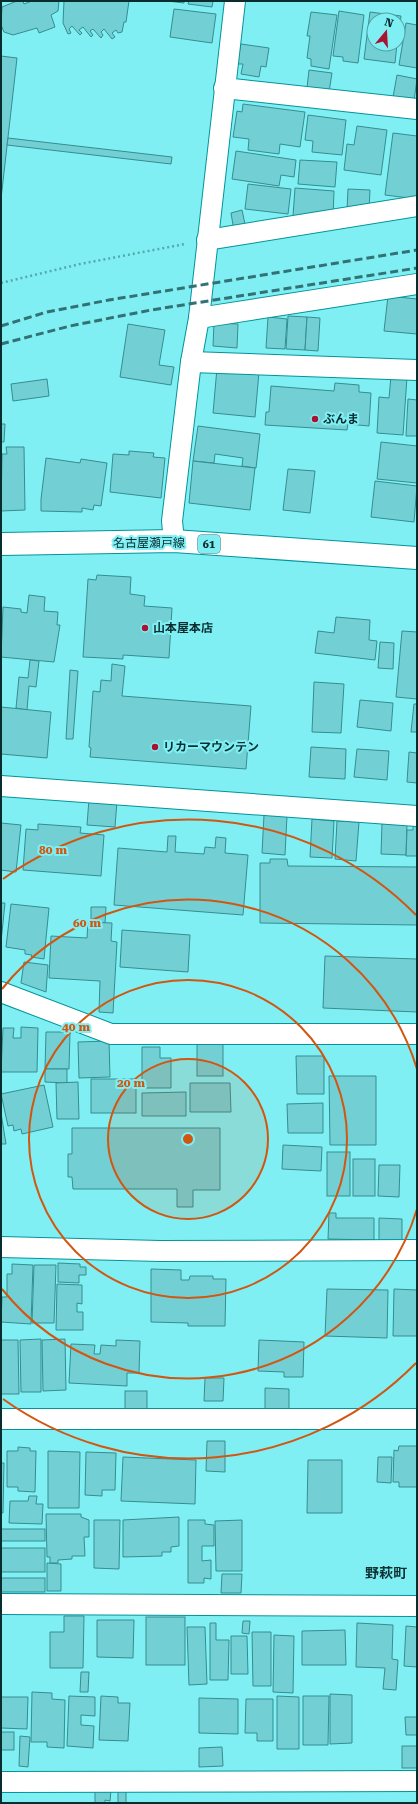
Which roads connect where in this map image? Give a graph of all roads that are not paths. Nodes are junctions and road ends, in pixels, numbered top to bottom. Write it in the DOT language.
graph roads {
  1 [pos="235,1"];
  2 [pos="224,88"];
  3 [pos="417,110"];
  4 [pos="417,206"];
  5 [pos="206,240"];
  6 [pos="417,284"];
  7 [pos="198,318"];
  8 [pos="191,362"];
  9 [pos="417,370"];
  10 [pos="174,541"];
  11 [pos="1,544"];
  12 [pos="417,558"];
  13 [pos="1,786"];
  14 [pos="417,816"];
  15 [pos="1,992"];
  16 [pos="417,1034"];
  17 [pos="1,1248"];
  18 [pos="417,1250"];
  19 [pos="1,1419"];
  20 [pos="417,1419"];
  21 [pos="1,1604"];
  22 [pos="417,1606"];
  23 [pos="417,1781"];
  24 [pos="1,1782"];
  1 -- 2 [label="street"];
  2 -- 3 [label="street"];
  2 -- 5 [label="street"];
  4 -- 5 [label="street"];
  5 -- 7 [label="street"];
  6 -- 7 [label="street"];
  7 -- 8 [label="street"];
  8 -- 9 [label="street"];
  8 -- 10 [label="street"];
  10 -- 11 [label="main road, 名古屋瀬戸線 / 61"];
  10 -- 12 [label="main road, 名古屋瀬戸線 / 61"];
  13 -- 14 [label="street"];
  15 -- 16 [label="street"];
  17 -- 18 [label="street"];
  19 -- 20 [label="street"];
  21 -- 22 [label="street"];
  23 -- 24 [label="street"];
}
